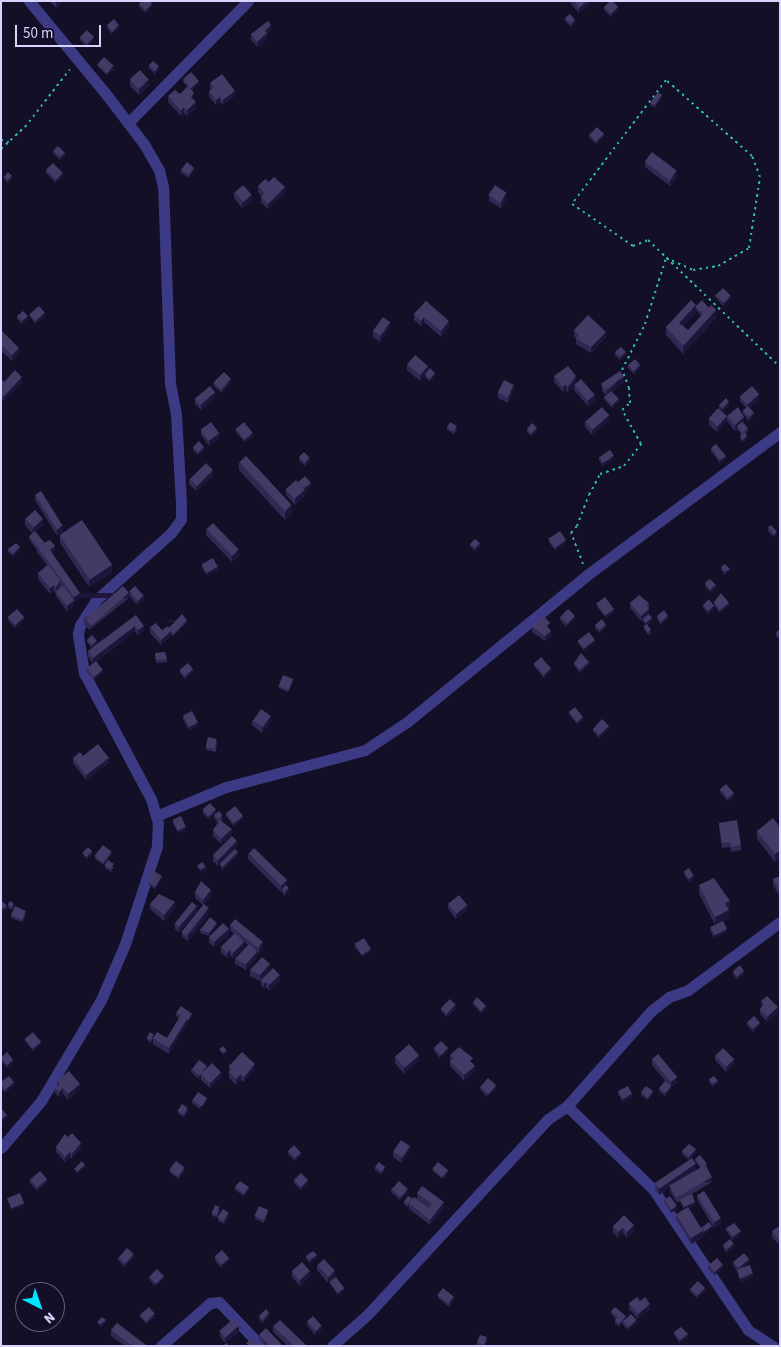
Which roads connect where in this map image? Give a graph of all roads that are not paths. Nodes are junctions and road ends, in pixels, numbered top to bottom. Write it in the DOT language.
graph roads {
  1 [pos="29,1"];
  2 [pos="248,1"];
  3 [pos="128,123"];
  4 [pos="780,432"];
  5 [pos="156,816"];
  6 [pos="780,922"];
  7 [pos="567,1106"];
  8 [pos="1,1148"];
  9 [pos="162,1346"];
  10 [pos="261,1346"];
  11 [pos="332,1346"];
  12 [pos="773,1346"];
  1 -- 3 [label="street"];
  2 -- 3 [label="street"];
  3 -- 5 [label="street"];
  4 -- 5 [label="street"];
  5 -- 8 [label="street"];
  6 -- 7 [label="street"];
  7 -- 11 [label="street"];
  7 -- 12 [label="street"];
  9 -- 10 [label="street"];
}
